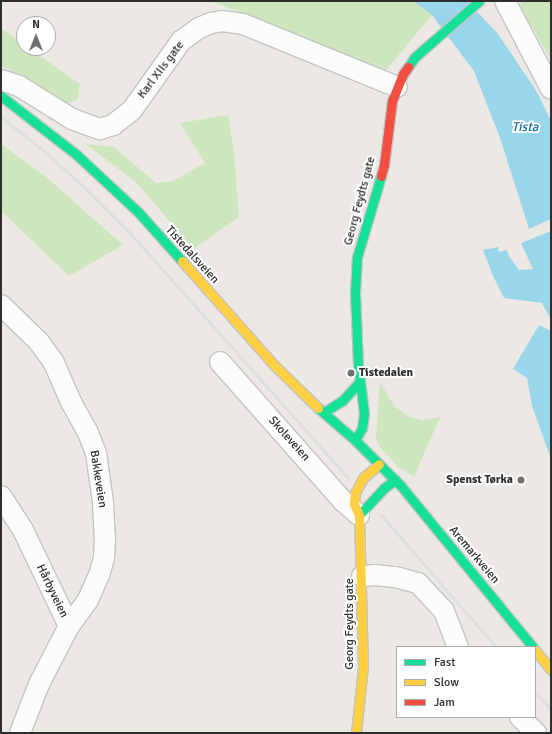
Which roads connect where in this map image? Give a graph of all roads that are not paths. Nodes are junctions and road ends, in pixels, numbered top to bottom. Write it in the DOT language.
graph roads {
  1 [pos="479,1"];
  2 [pos="506,1"];
  3 [pos="1,80"];
  4 [pos="397,88"];
  5 [pos="551,89"];
  6 [pos="1,96"];
  7 [pos="1,305"];
  8 [pos="220,362"];
  9 [pos="360,381"];
  10 [pos="324,412"];
  11 [pos="355,440"];
  12 [pos="379,464"];
  13 [pos="395,480"];
  14 [pos="1,496"];
  15 [pos="359,515"];
  16 [pos="362,576"];
  17 [pos="69,626"];
  18 [pos="458,646"];
  19 [pos="531,646"];
  20 [pos="536,651"];
  21 [pos="551,670"];
  22 [pos="521,718"];
  23 [pos="20,733"];
  24 [pos="356,733"];
  25 [pos="536,733"];
  1 -- 4 [label="main road, Georg Feydts gate"];
  2 -- 5 [label="street"];
  3 -- 4 [label="street, Karl XIIs gate"];
  4 -- 9 [label="main road, Georg Feydts gate"];
  6 -- 10 [label="main road, Tistedalsveien"];
  7 -- 17 [label="street, Bakkeveien"];
  8 -- 15 [label="street, Skoleveien"];
  9 -- 10 [label="main road"];
  9 -- 11 [label="main road, Georg Feydts gate"];
  10 -- 11 [label="main road, Tistedalsveien"];
  11 -- 12 [label="main road"];
  12 -- 13 [label="main road"];
  12 -- 15 [label="main road, Georg Feydts gate"];
  13 -- 15 [label="main road"];
  13 -- 19 [label="main road, Aremarkveien"];
  14 -- 17 [label="street, Hårbyveien"];
  15 -- 16 [label="main road, Georg Feydts gate"];
  16 -- 18 [label="street"];
  16 -- 24 [label="main road, Georg Feydts gate"];
  17 -- 23 [label="street, Hårbyveien"];
  20 -- 21 [label="main road"];
  22 -- 25 [label="street"];
}
